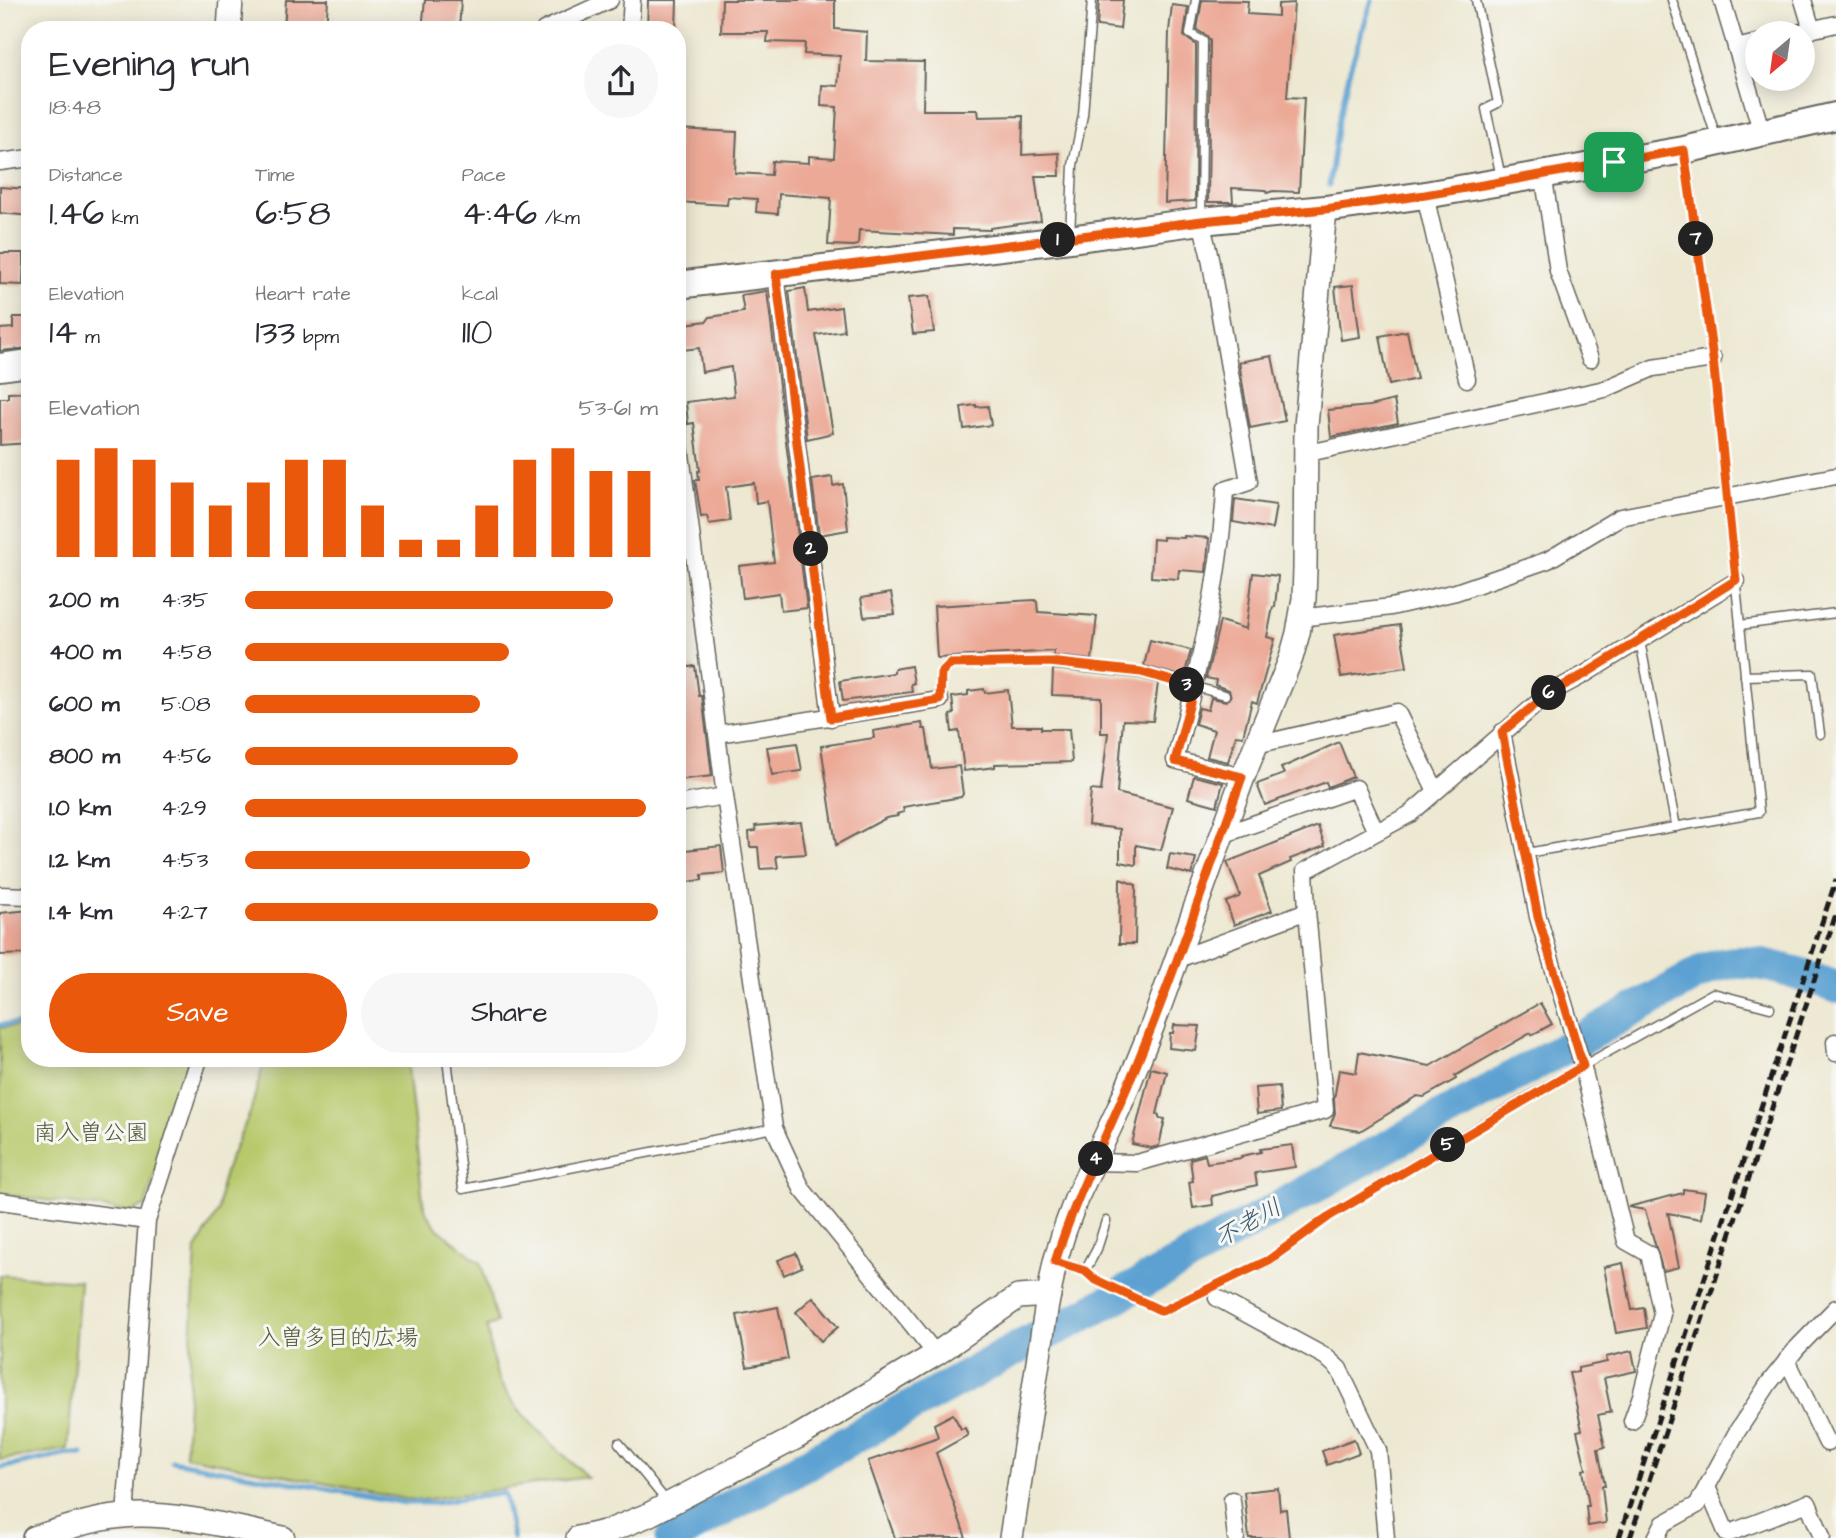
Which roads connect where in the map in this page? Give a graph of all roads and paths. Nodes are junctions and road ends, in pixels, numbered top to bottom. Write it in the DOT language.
graph roads {
  1 [pos="231,0"];
  2 [pos="610,0"];
  3 [pos="632,0"];
  4 [pos="1092,0"];
  5 [pos="1196,0"];
  6 [pos="1476,0"];
  7 [pos="1672,0"];
  8 [pos="1722,0"];
  9 [pos="1803,0"];
  10 [pos="230,21"];
  11 [pos="564,21"];
  12 [pos="631,21"];
  13 [pos="1804,21"];
  14 [pos="1836,24"];
  15 [pos="1815,29"];
  16 [pos="1745,46"];
  17 [pos="1736,48"];
  18 [pos="1836,116"];
  19 [pos="1762,133"];
  20 [pos="1718,143"];
  21 [pos="1684,150"];
  22 [pos="21,159"];
  23 [pos="0,162"];
  24 [pos="1543,173"];
  25 [pos="1502,180"];
  26 [pos="1425,195"];
  27 [pos="1325,209"];
  28 [pos="1202,221"];
  29 [pos="1070,239"];
  30 [pos="776,274"];
  31 [pos="686,284"];
  32 [pos="1590,359"];
  33 [pos="1713,359"];
  34 [pos="21,364"];
  35 [pos="0,367"];
  36 [pos="1467,379"];
  37 [pos="1304,454"];
  38 [pos="1836,476"];
  39 [pos="1727,495"];
  40 [pos="686,511"];
  41 [pos="1736,580"];
  42 [pos="1836,614"];
  43 [pos="1300,618"];
  44 [pos="1740,625"];
  45 [pos="1640,641"];
  46 [pos="1745,676"];
  47 [pos="1194,687"];
  48 [pos="1225,695"];
  49 [pos="940,700"];
  50 [pos="831,718"];
  51 [pos="1502,732"];
  52 [pos="717,734"];
  53 [pos="1820,734"];
  54 [pos="1256,745"];
  55 [pos="1242,777"];
  56 [pos="1436,791"];
  57 [pos="725,796"];
  58 [pos="686,802"];
  59 [pos="1676,827"];
  60 [pos="1376,832"];
  61 [pos="1222,835"];
  62 [pos="1527,853"];
  63 [pos="0,895"];
  64 [pos="21,896"];
  65 [pos="1307,911"];
  66 [pos="1178,959"];
  67 [pos="1770,1008"];
  68 [pos="1580,1058"];
  69 [pos="196,1067"];
  70 [pos="448,1067"];
  71 [pos="774,1128"];
  72 [pos="1095,1162"];
  73 [pos="0,1200"];
  74 [pos="147,1221"];
  75 [pos="1106,1221"];
  76 [pos="1055,1262"];
  77 [pos="1085,1271"];
  78 [pos="1217,1298"];
  79 [pos="1047,1303"];
  80 [pos="1836,1308"];
  81 [pos="936,1354"];
  82 [pos="1787,1360"];
  83 [pos="1632,1421"];
  84 [pos="619,1443"];
  85 [pos="1826,1443"];
  86 [pos="1707,1486"];
  87 [pos="1232,1500"];
  88 [pos="669,1504"];
  89 [pos="125,1516"];
  90 [pos="1822,1536"];
  91 [pos="34,1538"];
  92 [pos="284,1538"];
  93 [pos="578,1538"];
  94 [pos="1012,1538"];
  95 [pos="1236,1538"];
  96 [pos="1386,1538"];
  97 [pos="1656,1538"];
  1 -- 10 [label="street"];
  2 -- 11 [label="street"];
  3 -- 12 [label="street"];
  4 -- 29 [label="lane"];
  5 -- 28 [label="lane"];
  6 -- 25 [label="lane"];
  7 -- 20 [label="lane"];
  8 -- 17 [label="street"];
  9 -- 13 [label="street"];
  14 -- 15 [label="street"];
  16 -- 17 [label="street"];
  17 -- 19 [label="street"];
  18 -- 19 [label="main road"];
  19 -- 20 [label="main road"];
  20 -- 21 [label="main road"];
  21 -- 24 [label="main road"];
  21 -- 33 [label="lane"];
  22 -- 23 [label="street"];
  24 -- 25 [label="main road"];
  24 -- 32 [label="street"];
  25 -- 26 [label="main road"];
  26 -- 27 [label="main road"];
  26 -- 36 [label="street"];
  27 -- 28 [label="main road"];
  27 -- 37 [label="street"];
  28 -- 29 [label="main road"];
  28 -- 47 [label="street"];
  29 -- 30 [label="main road"];
  30 -- 31 [label="main road"];
  30 -- 50 [label="street"];
  33 -- 37 [label="street"];
  33 -- 39 [label="lane"];
  34 -- 35 [label="main road"];
  37 -- 43 [label="street"];
  38 -- 39 [label="street"];
  39 -- 41 [label="lane"];
  39 -- 43 [label="street"];
  40 -- 52 [label="street"];
  41 -- 44 [label="lane"];
  41 -- 45 [label="street"];
  42 -- 44 [label="lane"];
  43 -- 54 [label="street"];
  44 -- 46 [label="lane"];
  45 -- 51 [label="street"];
  45 -- 59 [label="lane"];
  46 -- 53 [label="lane"];
  46 -- 59 [label="lane"];
  47 -- 48 [label="lane"];
  47 -- 49 [label="lane"];
  47 -- 55 [label="street"];
  49 -- 50 [label="street"];
  50 -- 52 [label="street"];
  51 -- 56 [label="street"];
  51 -- 62 [label="street"];
  52 -- 57 [label="street"];
  54 -- 55 [label="street"];
  54 -- 56 [label="street"];
  55 -- 61 [label="street"];
  56 -- 60 [label="street"];
  57 -- 58 [label="street"];
  57 -- 71 [label="street"];
  59 -- 62 [label="lane"];
  60 -- 61 [label="street"];
  60 -- 65 [label="street"];
  61 -- 66 [label="street"];
  62 -- 68 [label="street"];
  63 -- 64 [label="street"];
  65 -- 66 [label="street"];
  65 -- 72 [label="street"];
  66 -- 72 [label="street"];
  67 -- 68 [label="lane"];
  68 -- 77 [label="lane"];
  68 -- 83 [label="street"];
  69 -- 74 [label="street"];
  70 -- 71 [label="lane"];
  71 -- 81 [label="street"];
  72 -- 76 [label="street"];
  73 -- 74 [label="street"];
  74 -- 89 [label="street"];
  75 -- 77 [label="lane"];
  76 -- 77 [label="lane"];
  76 -- 79 [label="street"];
  78 -- 96 [label="street"];
  79 -- 81 [label="street"];
  79 -- 94 [label="street"];
  80 -- 82 [label="street"];
  81 -- 88 [label="street"];
  82 -- 85 [label="street"];
  82 -- 86 [label="street"];
  84 -- 88 [label="lane"];
  86 -- 90 [label="street"];
  86 -- 97 [label="street"];
  87 -- 95 [label="street"];
  88 -- 93 [label="street"];
  89 -- 91 [label="street"];
  89 -- 92 [label="street"];
}
